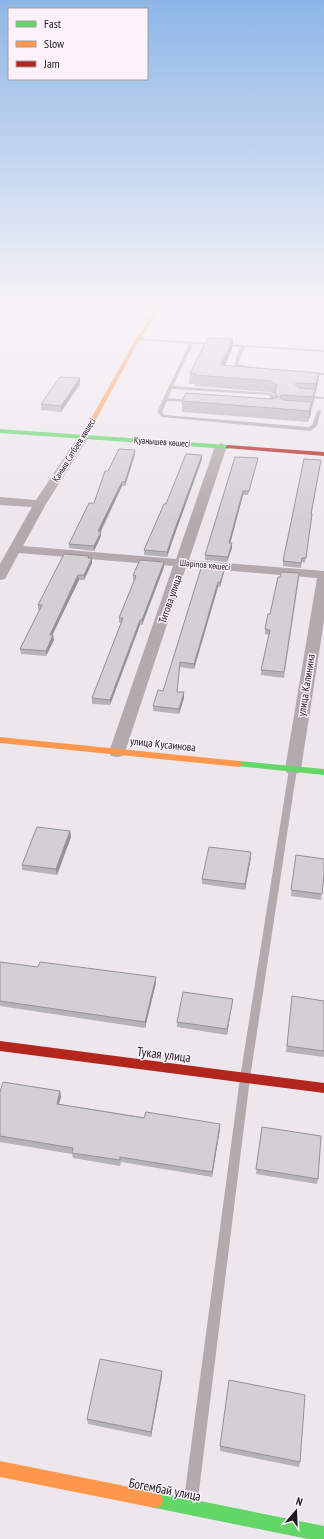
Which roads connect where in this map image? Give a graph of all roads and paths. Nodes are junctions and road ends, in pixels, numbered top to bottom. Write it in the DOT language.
graph roads {
  1 [pos="117,377"];
  2 [pos="175,377"];
  3 [pos="170,387"];
  4 [pos="230,392"];
  5 [pos="298,396"];
  6 [pos="228,398"];
  7 [pos="324,398"];
  8 [pos="165,399"];
  9 [pos="195,401"];
  10 [pos="263,406"];
  11 [pos="312,410"];
  12 [pos="321,411"];
  13 [pos="0,431"];
  14 [pos="84,436"];
  15 [pos="221,446"];
  16 [pos="324,454"];
  17 [pos="0,501"];
  18 [pos="40,504"];
  19 [pos="15,549"];
  20 [pos="182,563"];
  21 [pos="0,576"];
  22 [pos="324,576"];
  23 [pos="0,740"];
  24 [pos="117,752"];
  25 [pos="293,769"];
  26 [pos="324,772"];
  27 [pos="0,1046"];
  28 [pos="245,1078"];
  29 [pos="324,1088"];
  30 [pos="0,1469"];
  31 [pos="189,1507"];
  32 [pos="324,1534"];
  1 -- 14 [label="street, Қаныш Сәтбаев көшесі"];
  2 -- 3 [label="lane"];
  3 -- 4 [label="lane"];
  3 -- 8 [label="lane"];
  4 -- 6 [label="lane"];
  4 -- 10 [label="lane"];
  5 -- 7 [label="lane"];
  8 -- 9 [label="lane"];
  8 -- 12 [label="lane"];
  11 -- 12 [label="lane"];
  13 -- 14 [label="street, Қуанышев көшесі"];
  14 -- 15 [label="street, Қуанышев көшесі"];
  14 -- 18 [label="street, Қаныш Сәтбаев көшесі"];
  15 -- 16 [label="street, Қуанышев көшесі"];
  15 -- 20 [label="street, Титова улица"];
  17 -- 18 [label="street"];
  18 -- 19 [label="street, Қаныш Сәтбаев көшесі"];
  19 -- 20 [label="street, Шәріпов көшесі"];
  19 -- 21 [label="street, Қаныш Сәтбаев көшесі"];
  20 -- 22 [label="street, Шәріпов көшесі"];
  20 -- 24 [label="street, Титова улица"];
  22 -- 25 [label="street, улица Калинина"];
  23 -- 24 [label="street, улица Кусаинова"];
  24 -- 25 [label="street, улица Кусаинова"];
  25 -- 26 [label="street, улица Кусаинова"];
  25 -- 28 [label="lane"];
  27 -- 28 [label="street, Тукая улица"];
  28 -- 29 [label="street, Тукая улица"];
  28 -- 31 [label="lane"];
  30 -- 31 [label="street, Богембай улица"];
  31 -- 32 [label="street, Богембай улица"];
}
